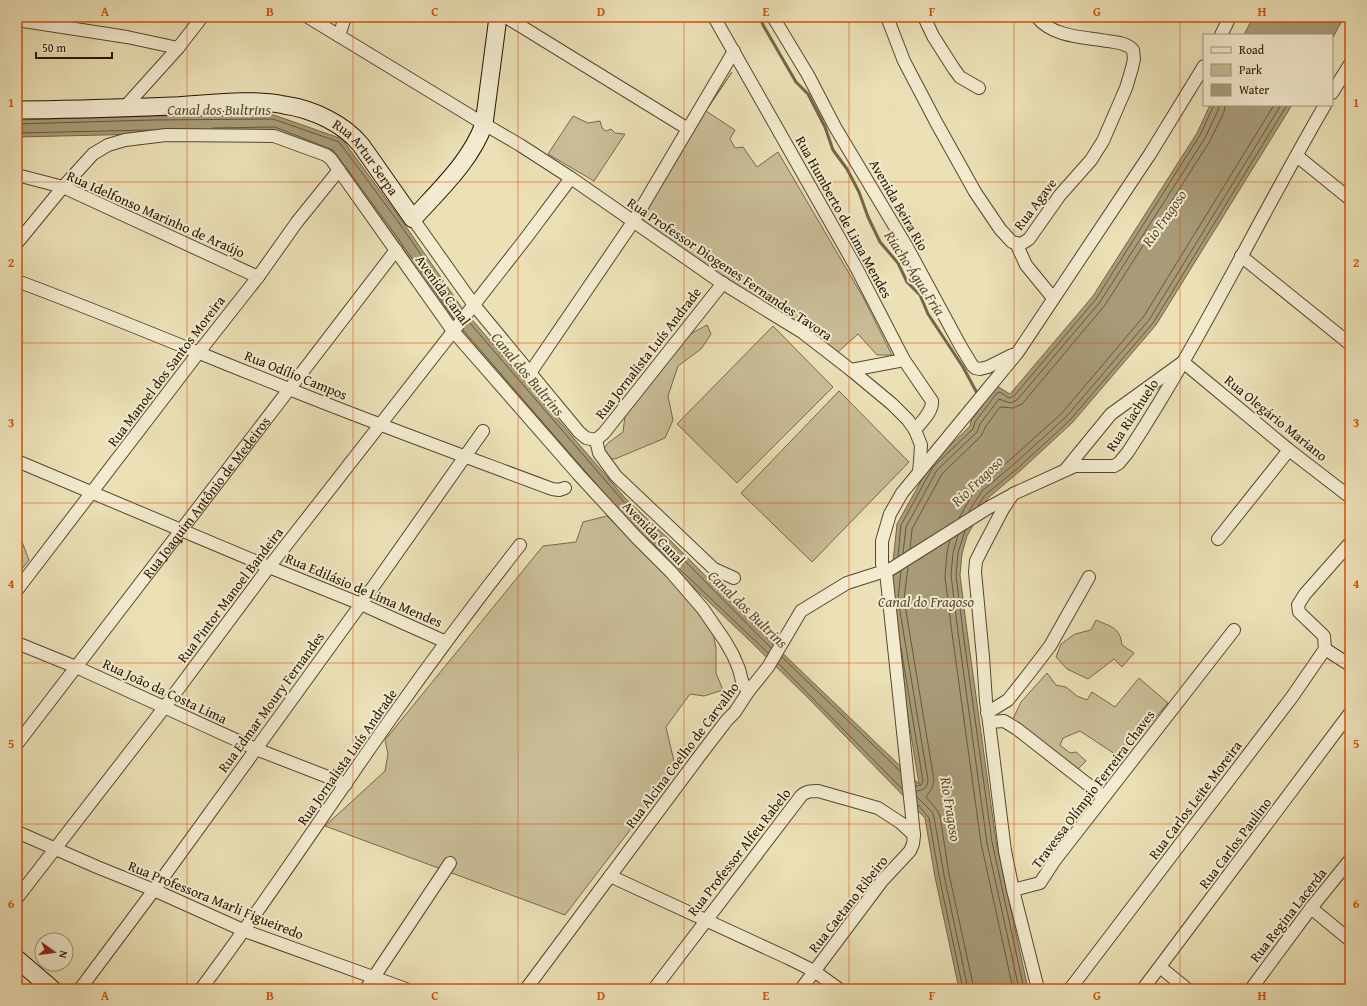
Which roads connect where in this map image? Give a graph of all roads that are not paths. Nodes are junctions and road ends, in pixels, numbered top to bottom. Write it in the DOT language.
graph roads {
  1 [pos="202,17"];
  2 [pos="308,17"];
  3 [pos="345,17"];
  4 [pos="498,17"];
  5 [pos="506,17"];
  6 [pos="714,17"];
  7 [pos="773,17"];
  8 [pos="887,17"];
  9 [pos="924,17"];
  10 [pos="1037,17"];
  11 [pos="1230,17"];
  12 [pos="17,20"];
  13 [pos="1222,34"];
  14 [pos="339,36"];
  15 [pos="178,48"];
  16 [pos="734,51"];
  17 [pos="1350,64"];
  18 [pos="1203,68"];
  19 [pos="979,88"];
  20 [pos="1333,91"];
  21 [pos="1324,106"];
  22 [pos="124,108"];
  23 [pos="17,110"];
  24 [pos="484,124"];
  25 [pos="688,129"];
  26 [pos="1297,156"];
  27 [pos="339,170"];
  28 [pos="17,175"];
  29 [pos="571,178"];
  30 [pos="63,187"];
  31 [pos="1350,198"];
  32 [pos="413,219"];
  33 [pos="633,222"];
  34 [pos="17,243"];
  35 [pos="1016,243"];
  36 [pos="396,250"];
  37 [pos="1241,256"];
  38 [pos="258,277"];
  39 [pos="17,281"];
  40 [pos="723,283"];
  41 [pos="1053,298"];
  42 [pos="471,308"];
  43 [pos="454,329"];
  44 [pos="1350,344"];
  45 [pos="198,352"];
  46 [pos="1018,352"];
  47 [pos="904,360"];
  48 [pos="1183,362"];
  49 [pos="852,370"];
  50 [pos="530,372"];
  51 [pos="289,389"];
  52 [pos="380,425"];
  53 [pos="915,430"];
  54 [pos="483,431"];
  55 [pos="596,440"];
  56 [pos="1289,450"];
  57 [pos="466,456"];
  58 [pos="17,461"];
  59 [pos="1066,470"];
  60 [pos="919,471"];
  61 [pos="565,488"];
  62 [pos="92,493"];
  63 [pos="1013,494"];
  64 [pos="1350,496"];
  65 [pos="182,530"];
  66 [pos="1218,539"];
  67 [pos="1350,543"];
  68 [pos="520,545"];
  69 [pos="269,567"];
  70 [pos="888,571"];
  71 [pos="1089,577"];
  72 [pos="734,578"];
  73 [pos="17,590"];
  74 [pos="361,604"];
  75 [pos="1234,630"];
  76 [pos="446,642"];
  77 [pos="17,643"];
  78 [pos="1326,649"];
  79 [pos="1348,664"];
  80 [pos="76,667"];
  81 [pos="748,692"];
  82 [pos="164,708"];
  83 [pos="1350,713"];
  84 [pos="988,718"];
  85 [pos="17,744"];
  86 [pos="256,749"];
  87 [pos="346,784"];
  88 [pos="1104,797"];
  89 [pos="17,832"];
  90 [pos="914,835"];
  91 [pos="56,850"];
  92 [pos="1350,860"];
  93 [pos="450,863"];
  94 [pos="610,876"];
  95 [pos="154,890"];
  96 [pos="1013,890"];
  97 [pos="17,898"];
  98 [pos="1311,908"];
  99 [pos="705,921"];
  100 [pos="244,931"];
  101 [pos="1350,940"];
  102 [pos="20,965"];
  103 [pos="1160,967"];
  104 [pos="814,971"];
  105 [pos="374,978"];
  106 [pos="52,989"];
  107 [pos="80,989"];
  108 [pos="201,989"];
  109 [pos="366,989"];
  110 [pos="406,989"];
  111 [pos="526,989"];
  112 [pos="654,989"];
  113 [pos="801,989"];
  114 [pos="839,989"];
  115 [pos="1038,989"];
  116 [pos="1070,989"];
  117 [pos="1143,989"];
  118 [pos="1187,989"];
  119 [pos="1251,989"];
  1 -- 15 [label="street"];
  2 -- 14 [label="street, Rua Professor Diogenes Fernandes Tavora"];
  3 -- 14 [label="street"];
  4 -- 24 [label="street"];
  5 -- 25 [label="street"];
  6 -- 16 [label="street, Rua Humberto de Lima Mendes"];
  7 -- 46 [label="street, Avenida Beira Rio"];
  8 -- 35 [label="street, Rua Agave"];
  9 -- 19 [label="street"];
  10 -- 35 [label="street, Rua Agave"];
  11 -- 13 [label="street"];
  12 -- 15 [label="street"];
  14 -- 24 [label="street, Rua Professor Diogenes Fernandes Tavora"];
  15 -- 22 [label="street"];
  16 -- 25 [label="street"];
  16 -- 47 [label="street, Rua Humberto de Lima Mendes"];
  17 -- 20 [label="street"];
  18 -- 41 [label="street"];
  21 -- 26 [label="street, Rua Riachuelo"];
  22 -- 23 [label="street, Rua Artur Serpa"];
  22 -- 32 [label="street, Rua Artur Serpa"];
  24 -- 29 [label="street, Rua Professor Diogenes Fernandes Tavora"];
  24 -- 32 [label="street"];
  25 -- 33 [label="street"];
  26 -- 31 [label="street"];
  26 -- 37 [label="street, Rua Riachuelo"];
  27 -- 30 [label="street, Avenida Canal"];
  27 -- 36 [label="street, Avenida Canal"];
  27 -- 38 [label="street, Rua Manoel dos Santos Moreira"];
  28 -- 30 [label="street, Rua Idelfonso Marinho de Araújo"];
  29 -- 33 [label="street, Rua Professor Diogenes Fernandes Tavora"];
  29 -- 42 [label="street, Rua Pintor Manoel Bandeira"];
  30 -- 34 [label="street"];
  30 -- 38 [label="street, Rua Idelfonso Marinho de Araújo"];
  32 -- 42 [label="street, Rua Artur Serpa"];
  33 -- 40 [label="street, Rua Professor Diogenes Fernandes Tavora"];
  33 -- 50 [label="street"];
  35 -- 41 [label="street"];
  36 -- 43 [label="street, Avenida Canal"];
  36 -- 51 [label="street, Rua Joaquim Antônio de Medeiros"];
  37 -- 44 [label="street"];
  37 -- 48 [label="street, Rua Riachuelo"];
  38 -- 45 [label="street, Rua Manoel dos Santos Moreira"];
  39 -- 45 [label="street, Rua Odílio Campos"];
  40 -- 49 [label="street, Rua Professor Diogenes Fernandes Tavora"];
  40 -- 55 [label="street, Rua Jornalista Luís Andrade"];
  41 -- 46 [label="street"];
  42 -- 43 [label="street, Rua Pintor Manoel Bandeira"];
  42 -- 50 [label="street, Rua Artur Serpa"];
  43 -- 52 [label="street, Rua Pintor Manoel Bandeira"];
  43 -- 81 [label="street, Avenida Canal"];
  45 -- 51 [label="street, Rua Odílio Campos"];
  45 -- 62 [label="street, Rua Manoel dos Santos Moreira"];
  46 -- 60 [label="street"];
  47 -- 49 [label="street"];
  47 -- 53 [label="street, Rua Humberto de Lima Mendes"];
  48 -- 56 [label="street, Rua Olegário Mariano"];
  48 -- 59 [label="street"];
  48 -- 59 [label="street, Rua Riachuelo"];
  49 -- 53 [label="street, Rua Professor Diogenes Fernandes Tavora"];
  50 -- 55 [label="street, Rua Artur Serpa"];
  51 -- 52 [label="street, Rua Odílio Campos"];
  51 -- 65 [label="street, Rua Joaquim Antônio de Medeiros"];
  52 -- 57 [label="street, Rua Odílio Campos"];
  52 -- 69 [label="street, Rua Pintor Manoel Bandeira"];
  53 -- 60 [label="street, Rua Professor Diogenes Fernandes Tavora"];
  54 -- 57 [label="street, Rua Edmar Moury Fernandes"];
  55 -- 72 [label="street"];
  56 -- 64 [label="street, Rua Olegário Mariano"];
  56 -- 66 [label="street"];
  57 -- 61 [label="street, Rua Odílio Campos"];
  57 -- 74 [label="street, Rua Edmar Moury Fernandes"];
  58 -- 62 [label="street, Rua Edilásio de Lima Mendes"];
  59 -- 63 [label="street, Rua Riachuelo"];
  60 -- 70 [label="street"];
  62 -- 65 [label="street, Rua Edilásio de Lima Mendes"];
  62 -- 73 [label="street, Rua Manoel dos Santos Moreira"];
  63 -- 70 [label="street, Rua Alcina Coelho de Carvalho"];
  63 -- 84 [label="street"];
  65 -- 69 [label="street, Rua Edilásio de Lima Mendes"];
  65 -- 80 [label="street, Rua Joaquim Antônio de Medeiros"];
  67 -- 78 [label="street"];
  68 -- 76 [label="street, Rua Jornalista Luís Andrade"];
  69 -- 74 [label="street, Rua Edilásio de Lima Mendes"];
  69 -- 82 [label="street, Rua Pintor Manoel Bandeira"];
  70 -- 81 [label="street, Rua Alcina Coelho de Carvalho"];
  70 -- 90 [label="street"];
  71 -- 84 [label="street"];
  74 -- 76 [label="street, Rua Edilásio de Lima Mendes"];
  74 -- 86 [label="street, Rua Edmar Moury Fernandes"];
  75 -- 88 [label="street, Travessa Olímpio Ferreira Chaves"];
  76 -- 87 [label="street, Rua Jornalista Luís Andrade"];
  77 -- 80 [label="street, Rua João da Costa Lima"];
  78 -- 79 [label="street"];
  78 -- 116 [label="street, Rua Carlos Leite Moreira"];
  80 -- 82 [label="street, Rua João da Costa Lima"];
  80 -- 85 [label="street, Rua Joaquim Antônio de Medeiros"];
  81 -- 94 [label="street, Rua Alcina Coelho de Carvalho"];
  82 -- 86 [label="street, Rua João da Costa Lima"];
  82 -- 91 [label="street, Rua Pintor Manoel Bandeira"];
  83 -- 103 [label="street, Rua Carlos Paulino"];
  84 -- 88 [label="street"];
  84 -- 96 [label="street"];
  86 -- 87 [label="street, Rua João da Costa Lima"];
  86 -- 95 [label="street, Rua Edmar Moury Fernandes"];
  87 -- 100 [label="street, Rua Jornalista Luís Andrade"];
  88 -- 96 [label="street, Travessa Olímpio Ferreira Chaves"];
  89 -- 91 [label="street, Rua Professora Marli Figueiredo"];
  90 -- 99 [label="street, Rua Professor Alfeu Rabelo"];
  90 -- 104 [label="street, Rua Caetano Ribeiro"];
  91 -- 95 [label="street, Rua Professora Marli Figueiredo"];
  91 -- 97 [label="street, Rua Pintor Manoel Bandeira"];
  92 -- 98 [label="street, Rua Regina Lacerda"];
  93 -- 105 [label="street"];
  94 -- 99 [label="street"];
  94 -- 111 [label="street, Rua Alcina Coelho de Carvalho"];
  95 -- 100 [label="street, Rua Professora Marli Figueiredo"];
  95 -- 107 [label="street, Rua Edmar Moury Fernandes"];
  96 -- 115 [label="street"];
  98 -- 101 [label="street"];
  98 -- 119 [label="street, Rua Regina Lacerda"];
  99 -- 104 [label="street"];
  99 -- 112 [label="street, Rua Professor Alfeu Rabelo"];
  100 -- 105 [label="street, Rua Professora Marli Figueiredo"];
  100 -- 108 [label="street, Rua Jornalista Luís Andrade"];
  102 -- 106 [label="street"];
  103 -- 117 [label="street, Rua Carlos Paulino"];
  103 -- 118 [label="street"];
  104 -- 113 [label="street, Rua Caetano Ribeiro"];
  104 -- 114 [label="street"];
  105 -- 109 [label="street"];
  105 -- 110 [label="street, Rua Professora Marli Figueiredo"];
}
